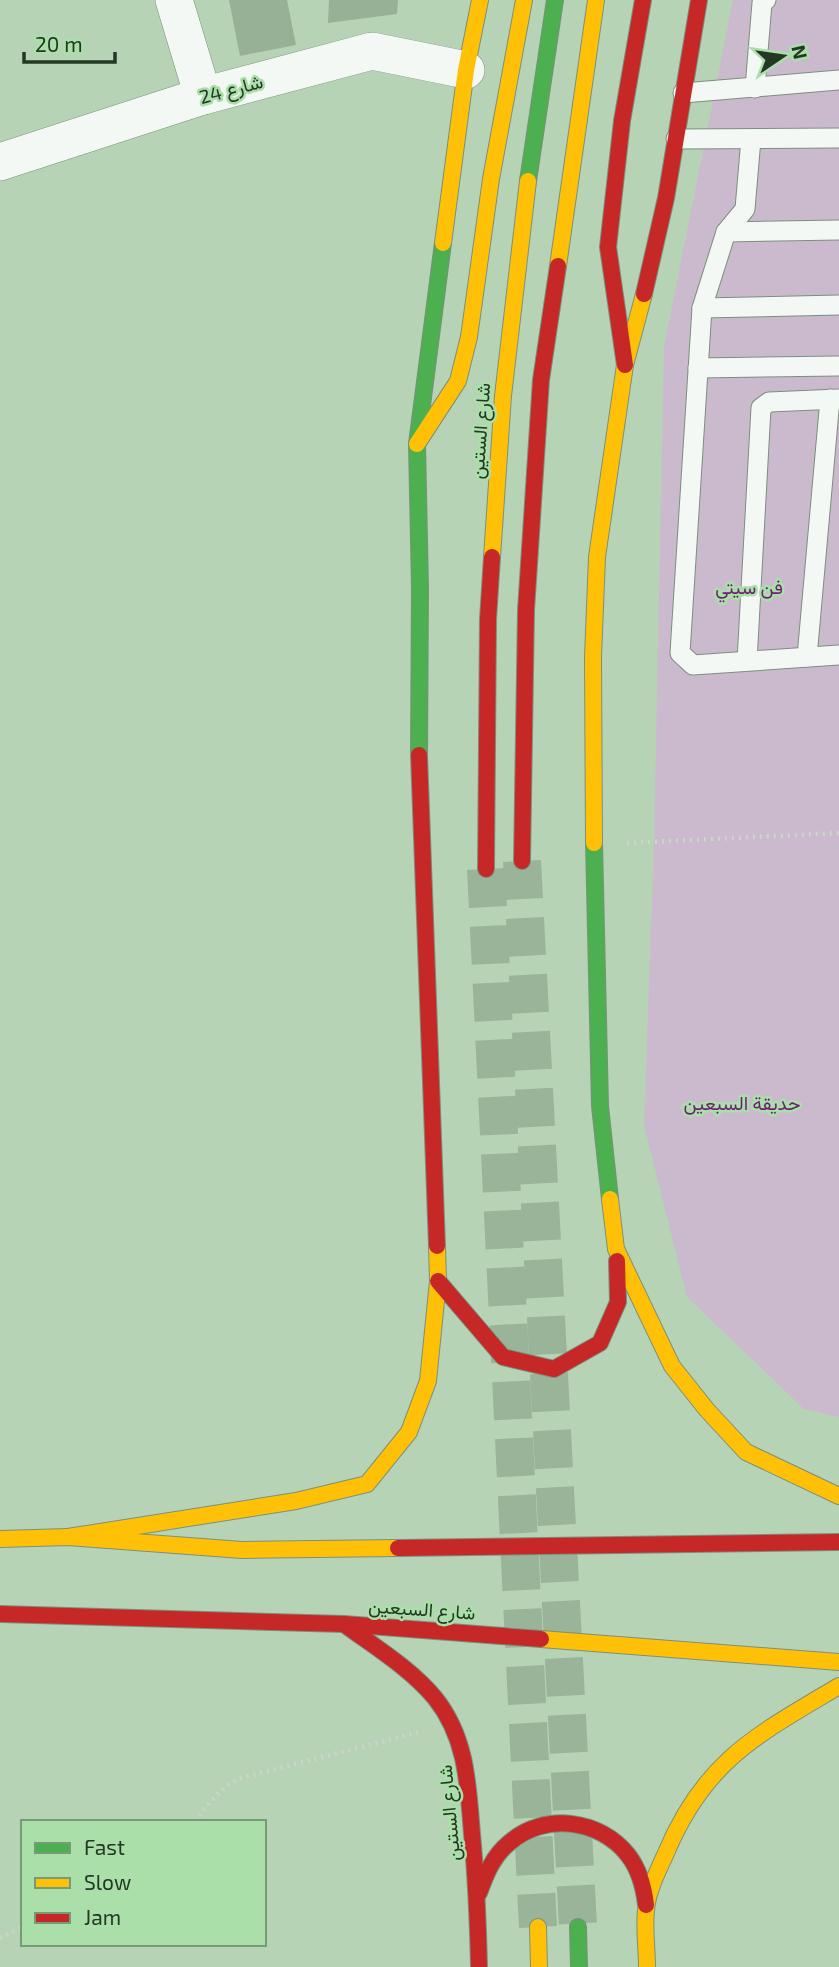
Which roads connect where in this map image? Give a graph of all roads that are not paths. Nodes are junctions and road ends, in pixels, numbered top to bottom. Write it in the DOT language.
graph roads {
  1 [pos="174,0"];
  2 [pos="480,0"];
  3 [pos="523,0"];
  4 [pos="555,0"];
  5 [pos="596,0"];
  6 [pos="643,0"];
  7 [pos="699,0"];
  8 [pos="766,0"];
  9 [pos="466,70"];
  10 [pos="839,80"];
  11 [pos="755,88"];
  12 [pos="683,93"];
  13 [pos="203,96"];
  14 [pos="839,138"];
  15 [pos="676,139"];
  16 [pos="751,139"];
  17 [pos="0,162"];
  18 [pos="839,230"];
  19 [pos="726,232"];
  20 [pos="839,304"];
  21 [pos="702,308"];
  22 [pos="625,365"];
  23 [pos="839,366"];
  24 [pos="698,368"];
  25 [pos="835,399"];
  26 [pos="417,444"];
  27 [pos="839,655"];
  28 [pos="807,657"];
  29 [pos="747,661"];
  30 [pos="522,861"];
  31 [pos="486,869"];
  32 [pos="616,1249"];
  33 [pos="438,1281"];
  34 [pos="839,1496"];
  35 [pos="68,1537"];
  36 [pos="0,1539"];
  37 [pos="839,1542"];
  38 [pos="0,1614"];
  39 [pos="344,1624"];
  40 [pos="839,1662"];
  41 [pos="839,1686"];
  42 [pos="478,1897"];
  43 [pos="646,1905"];
  44 [pos="538,1927"];
  45 [pos="578,1927"];
  46 [pos="479,1967"];
  47 [pos="539,1967"];
  48 [pos="579,1967"];
  49 [pos="647,1967"];
  1 -- 13 [label="street"];
  2 -- 9 [label="main road"];
  3 -- 26 [label="main road"];
  4 -- 31 [label="main road, شارع الستين"];
  5 -- 30 [label="main road"];
  6 -- 22 [label="main road"];
  7 -- 12 [label="main road"];
  8 -- 11 [label="lane"];
  9 -- 13 [label="street, شارع 24"];
  9 -- 26 [label="main road"];
  10 -- 11 [label="lane"];
  11 -- 12 [label="lane"];
  12 -- 15 [label="main road"];
  13 -- 17 [label="street, شارع 24"];
  14 -- 16 [label="lane"];
  15 -- 16 [label="lane"];
  15 -- 22 [label="main road"];
  16 -- 19 [label="lane"];
  18 -- 19 [label="lane"];
  19 -- 21 [label="lane"];
  20 -- 21 [label="lane"];
  21 -- 24 [label="lane"];
  22 -- 32 [label="main road"];
  23 -- 24 [label="lane"];
  24 -- 29 [label="lane"];
  25 -- 28 [label="lane"];
  25 -- 29 [label="lane"];
  26 -- 33 [label="main road"];
  27 -- 28 [label="lane"];
  28 -- 29 [label="lane"];
  32 -- 33 [label="main road"];
  32 -- 34 [label="main road"];
  33 -- 35 [label="main road"];
  35 -- 36 [label="main road"];
  35 -- 37 [label="main road"];
  38 -- 39 [label="main road, شارع السبعين"];
  39 -- 40 [label="main road, شارع السبعين"];
  39 -- 42 [label="main road, شارع الستين"];
  41 -- 43 [label="main road"];
  42 -- 43 [label="main road"];
  42 -- 46 [label="main road, شارع الستين"];
  43 -- 49 [label="main road"];
  44 -- 47 [label="main road"];
  45 -- 48 [label="main road"];
}
